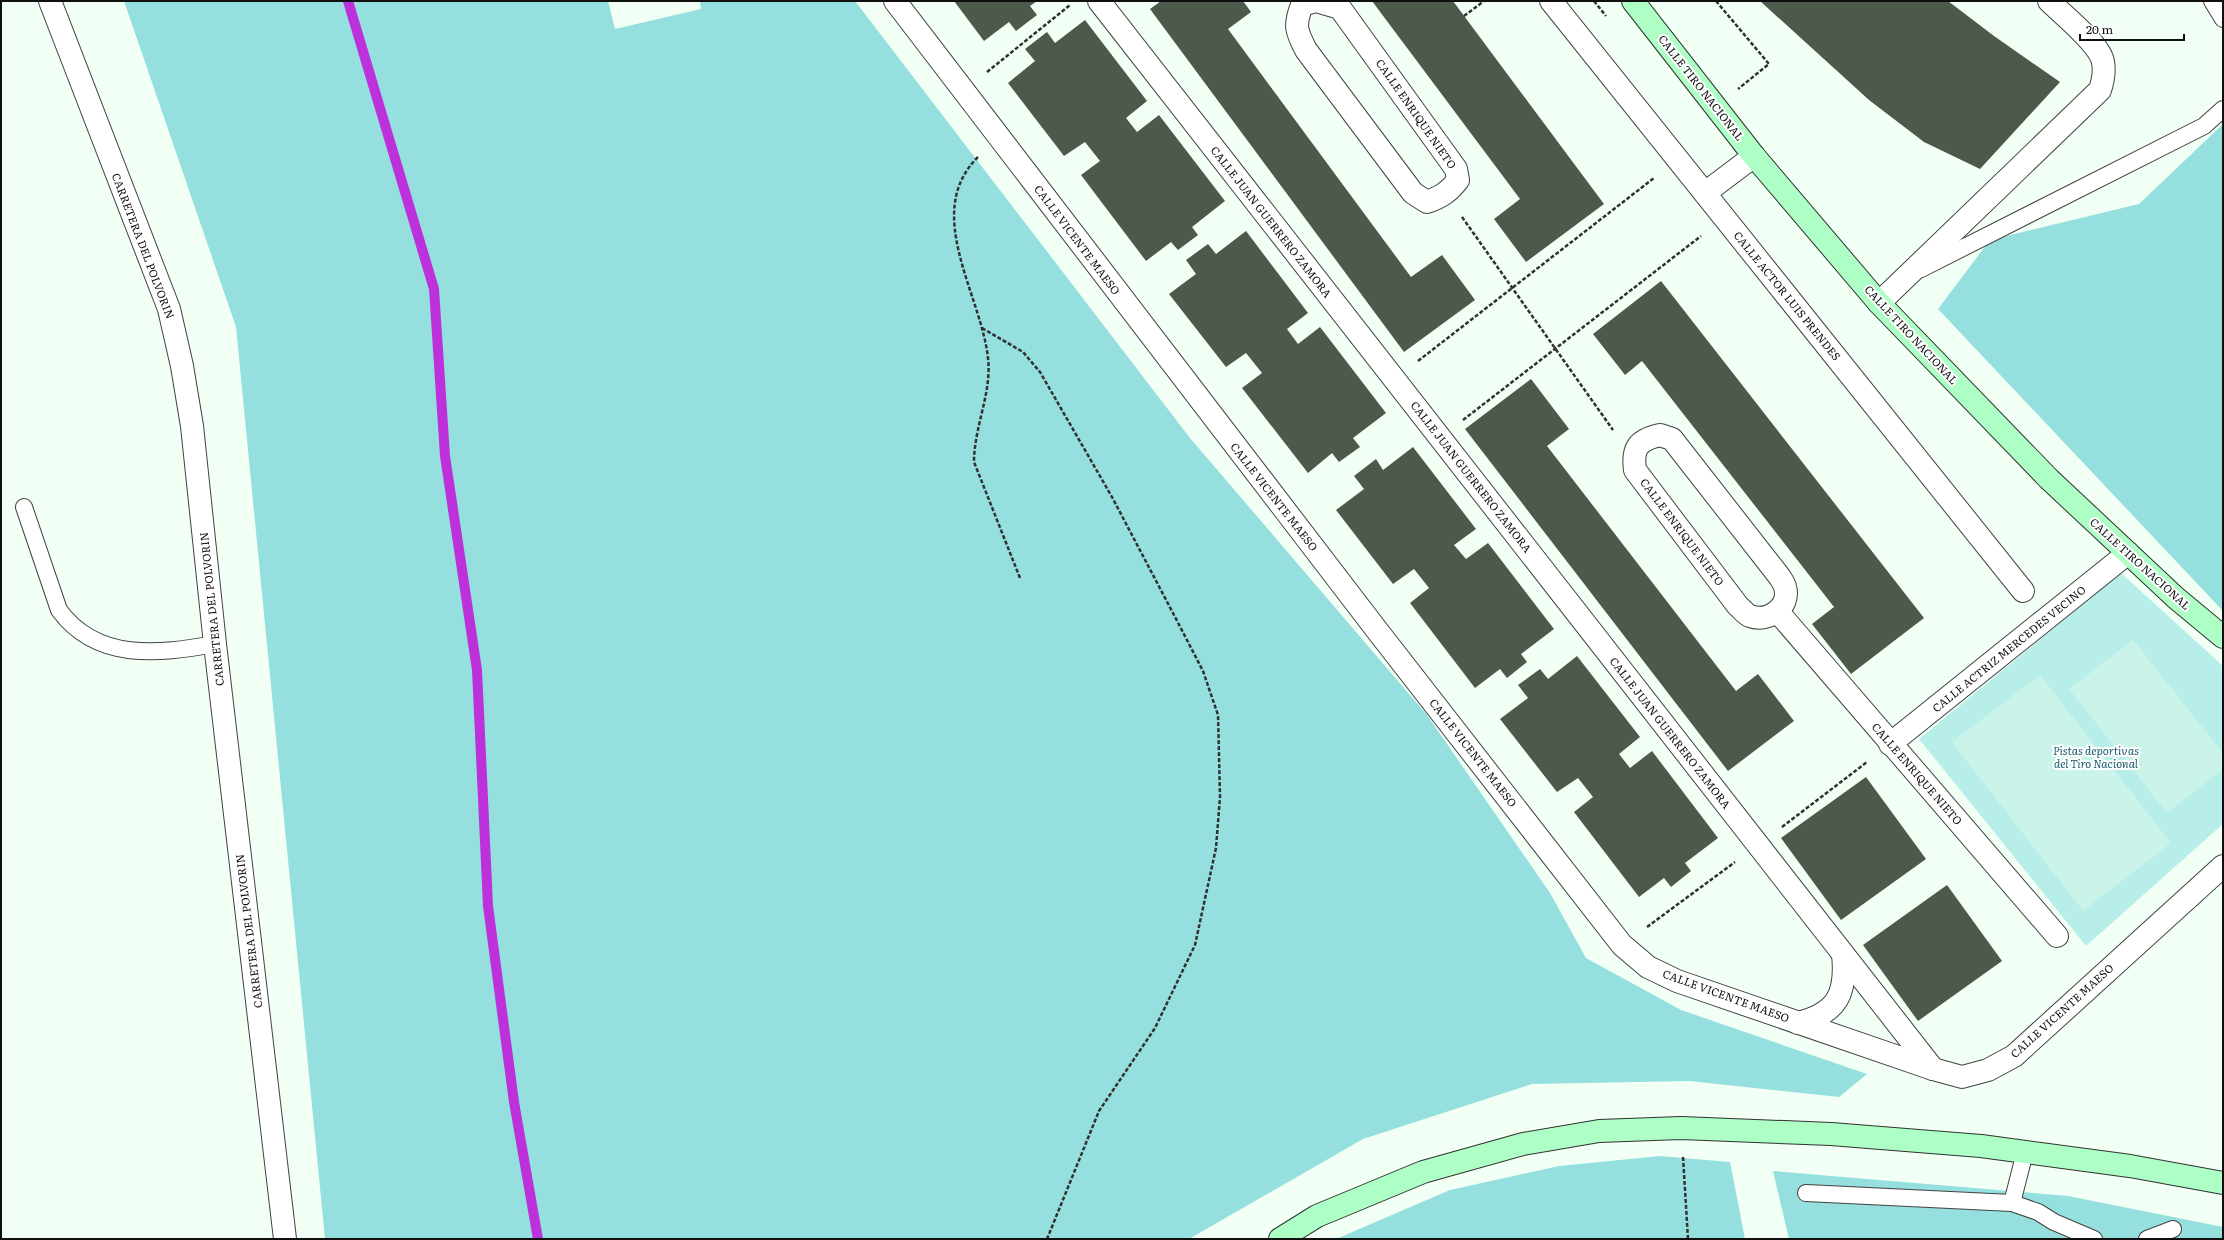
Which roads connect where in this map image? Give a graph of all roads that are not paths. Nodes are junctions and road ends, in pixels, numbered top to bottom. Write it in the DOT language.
graph roads {
  1 [pos="50,1"];
  2 [pos="895,1"];
  3 [pos="1099,1"];
  4 [pos="1551,1"];
  5 [pos="1633,1"];
  6 [pos="2049,1"];
  7 [pos="2212,1"];
  8 [pos="1301,3"];
  9 [pos="2223,19"];
  10 [pos="2223,109"];
  11 [pos="1754,156"];
  12 [pos="1705,193"];
  13 [pos="1909,275"];
  14 [pos="1879,303"];
  15 [pos="24,507"];
  16 [pos="2128,554"];
  17 [pos="2023,591"];
  18 [pos="1778,612"];
  19 [pos="2223,637"];
  20 [pos="215,644"];
  21 [pos="1890,744"];
  22 [pos="2223,866"];
  23 [pos="2057,936"];
  24 [pos="1843,954"];
  25 [pos="1798,1023"];
  26 [pos="1933,1069"];
  27 [pos="2024,1152"];
  28 [pos="2223,1183"];
  29 [pos="1806,1193"];
  30 [pos="2012,1204"];
  31 [pos="2173,1230"];
  32 [pos="285,1239"];
  33 [pos="1280,1239"];
  34 [pos="2094,1239"];
  35 [pos="2147,1239"];
  1 -- 20 [label="street, CARRETERA DEL POLVORIN"];
  2 -- 25 [label="street, CALLE VICENTE MAESO"];
  3 -- 24 [label="street, CALLE JUAN GUERRERO ZAMORA"];
  4 -- 12 [label="street, CALLE ACTOR LUIS PRENDES"];
  5 -- 11 [label="street, CALLE TIRO NACIONAL"];
  6 -- 13 [label="street"];
  7 -- 9 [label="lane"];
  8 -- 8 [label="street, CALLE ENRIQUE NIETO"];
  10 -- 13 [label="lane"];
  11 -- 12 [label="street"];
  11 -- 14 [label="street, CALLE TIRO NACIONAL"];
  12 -- 17 [label="street, CALLE ACTOR LUIS PRENDES"];
  13 -- 14 [label="street"];
  14 -- 16 [label="street, CALLE TIRO NACIONAL"];
  15 -- 20 [label="lane"];
  16 -- 19 [label="street, CALLE TIRO NACIONAL"];
  16 -- 21 [label="street, CALLE ACTRIZ MERCEDES VECINO"];
  18 -- 18 [label="street, CALLE ENRIQUE NIETO"];
  18 -- 21 [label="street, CALLE ENRIQUE NIETO"];
  20 -- 32 [label="street, CARRETERA DEL POLVORIN"];
  21 -- 23 [label="street, CALLE ENRIQUE NIETO"];
  22 -- 26 [label="street, CALLE VICENTE MAESO"];
  24 -- 25 [label="street"];
  24 -- 26 [label="street, CALLE JUAN GUERRERO ZAMORA"];
  25 -- 26 [label="street, CALLE VICENTE MAESO"];
  27 -- 28 [label="street"];
  27 -- 30 [label="lane"];
  27 -- 33 [label="street"];
  29 -- 30 [label="lane"];
  30 -- 34 [label="lane"];
  31 -- 35 [label="lane"];
}
